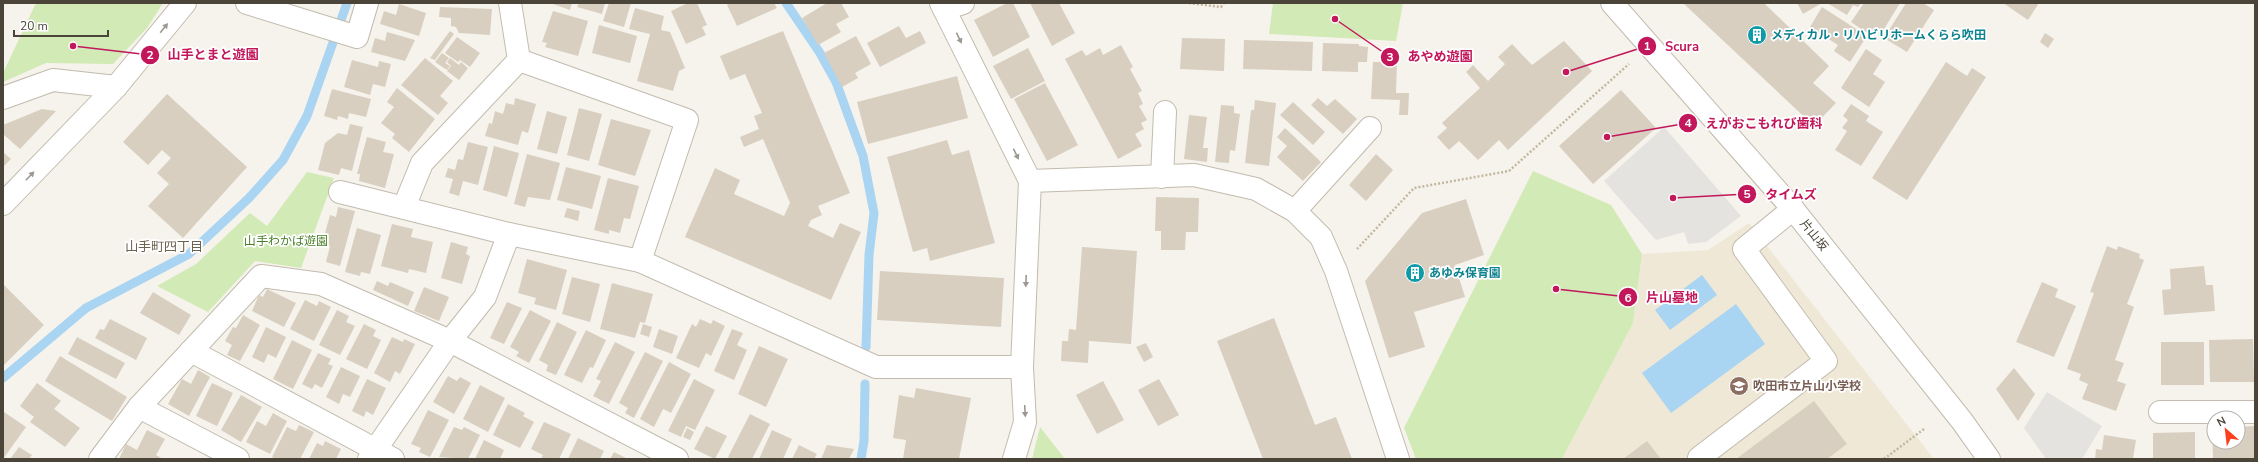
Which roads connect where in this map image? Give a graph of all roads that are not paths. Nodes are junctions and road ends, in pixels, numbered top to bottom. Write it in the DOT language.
graph roads {
  1 [pos="185,3"];
  2 [pos="247,3"];
  3 [pos="367,3"];
  4 [pos="510,3"];
  5 [pos="1612,3"];
  6 [pos="950,5"];
  7 [pos="519,60"];
  8 [pos="116,87"];
  9 [pos="3,98"];
  10 [pos="1165,112"];
  11 [pos="1370,128"];
  12 [pos="1162,177"];
  13 [pos="1030,181"];
  14 [pos="340,192"];
  15 [pos="3,204"];
  16 [pos="404,207"];
  17 [pos="1793,209"];
  18 [pos="1294,211"];
  19 [pos="509,234"];
  20 [pos="640,261"];
  21 [pos="450,342"];
  22 [pos="191,351"];
  23 [pos="1022,367"];
  24 [pos="139,407"];
  25 [pos="2160,412"];
  26 [pos="2255,412"];
  27 [pos="379,456"];
  28 [pos="1699,458"];
  29 [pos="100,459"];
  30 [pos="238,459"];
  31 [pos="677,459"];
  32 [pos="1014,459"];
  33 [pos="1398,459"];
  34 [pos="1989,459"];
  8 -- 1 [label="street, one-way"];
  2 -- 3 [label="street"];
  4 -- 7 [label="street"];
  5 -- 17 [label="street, 片山坂"];
  6 -- 13 [label="street, one-way"];
  7 -- 16 [label="street"];
  7 -- 20 [label="street"];
  8 -- 9 [label="street"];
  15 -- 8 [label="street, one-way"];
  10 -- 12 [label="street"];
  11 -- 18 [label="street"];
  12 -- 13 [label="street"];
  12 -- 18 [label="street"];
  13 -- 23 [label="street, one-way"];
  14 -- 16 [label="street"];
  16 -- 19 [label="street"];
  17 -- 28 [label="street"];
  17 -- 34 [label="street, 片山坂"];
  18 -- 33 [label="street"];
  19 -- 20 [label="street"];
  19 -- 21 [label="street"];
  20 -- 23 [label="street"];
  21 -- 22 [label="street"];
  21 -- 27 [label="street"];
  21 -- 31 [label="street"];
  22 -- 24 [label="street"];
  22 -- 27 [label="street"];
  23 -- 32 [label="street, one-way"];
  24 -- 29 [label="street"];
  24 -- 30 [label="street"];
  25 -- 26 [label="street"];
}
